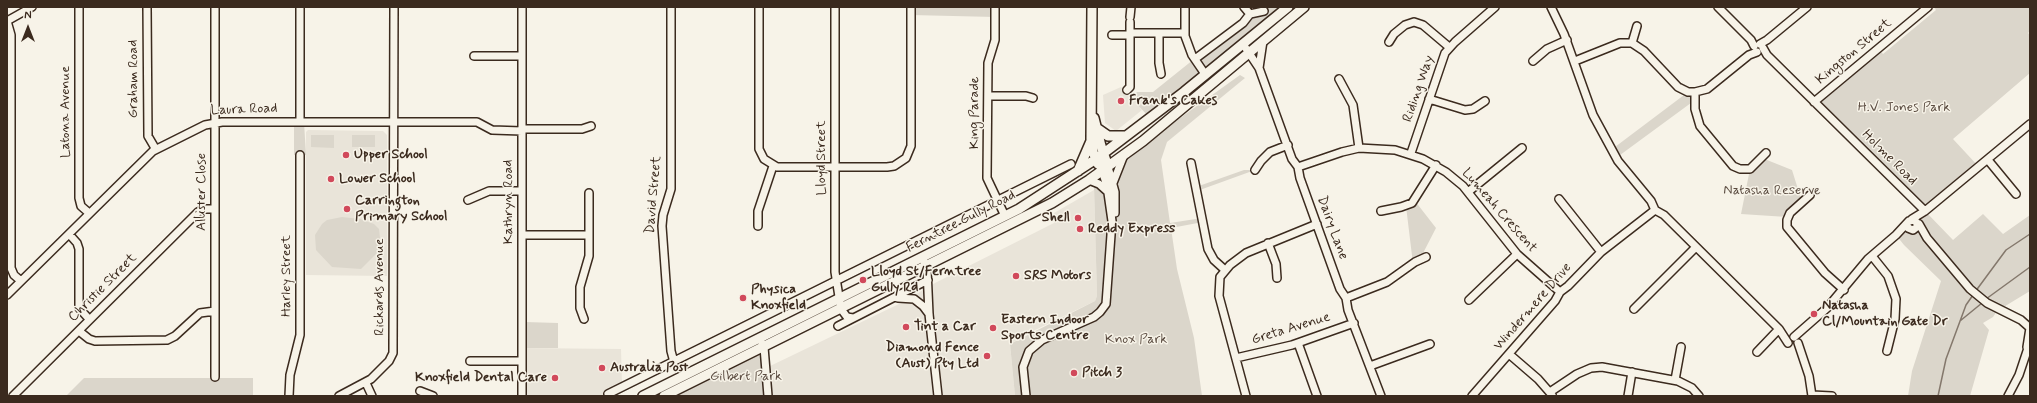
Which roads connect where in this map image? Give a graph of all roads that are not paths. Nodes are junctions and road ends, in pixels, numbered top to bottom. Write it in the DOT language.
graph roads {
  1 [pos="32,7"];
  2 [pos="79,7"];
  3 [pos="147,7"];
  4 [pos="216,7"];
  5 [pos="300,7"];
  6 [pos="394,7"];
  7 [pos="522,7"];
  8 [pos="671,7"];
  9 [pos="759,7"];
  10 [pos="835,7"];
  11 [pos="911,7"];
  12 [pos="995,7"];
  13 [pos="1092,7"];
  14 [pos="1131,7"];
  15 [pos="1186,7"];
  16 [pos="1244,7"];
  17 [pos="1288,7"];
  18 [pos="1304,7"];
  19 [pos="1495,7"];
  20 [pos="1552,7"];
  21 [pos="1718,7"];
  22 [pos="1807,7"];
  23 [pos="1928,7"];
  24 [pos="1264,9"];
  25 [pos="1250,14"];
  26 [pos="7,21"];
  27 [pos="1637,26"];
  28 [pos="1264,27"];
  29 [pos="1159,33"];
  30 [pos="1184,33"];
  31 [pos="1112,34"];
  32 [pos="1130,34"];
  33 [pos="1567,40"];
  34 [pos="1263,41"];
  35 [pos="1389,42"];
  36 [pos="1632,43"];
  37 [pos="1243,44"];
  38 [pos="1759,46"];
  39 [pos="1449,47"];
  40 [pos="1250,52"];
  41 [pos="474,56"];
  42 [pos="522,56"];
  43 [pos="1195,60"];
  44 [pos="1533,61"];
  45 [pos="1575,61"];
  46 [pos="1259,68"];
  47 [pos="1161,74"];
  48 [pos="1205,74"];
  49 [pos="1339,80"];
  50 [pos="1128,90"];
  51 [pos="1695,92"];
  52 [pos="988,96"];
  53 [pos="1034,98"];
  54 [pos="1429,99"];
  55 [pos="1485,101"];
  56 [pos="1814,102"];
  57 [pos="1092,112"];
  58 [pos="215,122"];
  59 [pos="300,122"];
  60 [pos="393,122"];
  61 [pos="2030,124"];
  62 [pos="591,126"];
  63 [pos="1098,129"];
  64 [pos="522,130"];
  65 [pos="1125,136"];
  66 [pos="1091,139"];
  67 [pos="1288,145"];
  68 [pos="155,148"];
  69 [pos="1359,148"];
  70 [pos="1522,148"];
  71 [pos="1766,153"];
  72 [pos="1411,154"];
  73 [pos="300,155"];
  74 [pos="1124,155"];
  75 [pos="1100,156"];
  76 [pos="1988,160"];
  77 [pos="1191,163"];
  78 [pos="1071,164"];
  79 [pos="1436,165"];
  80 [pos="773,166"];
  81 [pos="835,167"];
  82 [pos="1298,167"];
  83 [pos="1105,169"];
  84 [pos="1255,170"];
  85 [pos="1078,171"];
  86 [pos="1089,180"];
  87 [pos="1113,183"];
  88 [pos="522,191"];
  89 [pos="1468,192"];
  90 [pos="589,193"];
  91 [pos="1109,193"];
  92 [pos="2016,194"];
  93 [pos="1810,195"];
  94 [pos="1559,198"];
  95 [pos="468,200"];
  96 [pos="998,201"];
  97 [pos="215,209"];
  98 [pos="1655,210"];
  99 [pos="1381,211"];
  100 [pos="1925,211"];
  101 [pos="90,213"];
  102 [pos="1006,216"];
  103 [pos="1112,221"];
  104 [pos="1317,224"];
  105 [pos="1913,225"];
  106 [pos="758,226"];
  107 [pos="69,234"];
  108 [pos="522,235"];
  109 [pos="589,235"];
  110 [pos="1268,242"];
  111 [pos="1696,247"];
  112 [pos="1601,252"];
  113 [pos="1517,254"];
  114 [pos="1426,256"];
  115 [pos="1872,256"];
  116 [pos="922,258"];
  117 [pos="926,267"];
  118 [pos="1225,270"];
  119 [pos="1277,278"];
  120 [pos="928,280"];
  121 [pos="21,281"];
  122 [pos="836,281"];
  123 [pos="1844,290"];
  124 [pos="1560,292"];
  125 [pos="7,296"];
  126 [pos="894,298"];
  127 [pos="1346,298"];
  128 [pos="1469,300"];
  129 [pos="840,304"];
  130 [pos="1634,309"];
  131 [pos="215,311"];
  132 [pos="929,314"];
  133 [pos="853,318"];
  134 [pos="89,319"];
  135 [pos="584,319"];
  136 [pos="1354,322"];
  137 [pos="2029,325"];
  138 [pos="838,326"];
  139 [pos="1779,329"];
  140 [pos="79,330"];
  141 [pos="760,337"];
  142 [pos="1794,341"];
  143 [pos="2030,342"];
  144 [pos="1298,343"];
  145 [pos="1430,344"];
  146 [pos="764,347"];
  147 [pos="1681,347"];
  148 [pos="1887,351"];
  149 [pos="2026,351"];
  150 [pos="1757,352"];
  151 [pos="1509,354"];
  152 [pos="1236,358"];
  153 [pos="470,361"];
  154 [pos="522,362"];
  155 [pos="674,362"];
  156 [pos="1370,366"];
  157 [pos="1632,372"];
  158 [pos="215,377"];
  159 [pos="1675,380"];
  160 [pos="366,383"];
  161 [pos="420,391"];
  162 [pos="608,394"];
  163 [pos="1551,394"];
  164 [pos="13,396"];
  165 [pos="289,396"];
  166 [pos="340,396"];
  167 [pos="372,396"];
  168 [pos="430,396"];
  169 [pos="522,396"];
  170 [pos="643,396"];
  171 [pos="664,396"];
  172 [pos="768,396"];
  173 [pos="938,396"];
  174 [pos="1026,396"];
  175 [pos="1246,396"];
  176 [pos="1317,396"];
  177 [pos="1381,396"];
  178 [pos="1472,396"];
  179 [pos="1628,396"];
  180 [pos="1699,396"];
  181 [pos="1812,396"];
  182 [pos="1832,396"];
  183 [pos="2008,396"];
  1 -- 26 [label="street"];
  2 -- 101 [label="street, Latona Avenue"];
  3 -- 68 [label="street, Graham Road"];
  4 -- 58 [label="street, Allister Close"];
  5 -- 59 [label="street"];
  6 -- 60 [label="street, Rickards Avenue"];
  7 -- 42 [label="street, Kathryn Road"];
  8 -- 155 [label="street, David Street"];
  9 -- 80 [label="street"];
  10 -- 81 [label="street, Lloyd Street"];
  11 -- 81 [label="street"];
  12 -- 52 [label="street, King Parade"];
  13 -- 57 [label="main road"];
  14 -- 32 [label="street"];
  15 -- 30 [label="street"];
  16 -- 25 [label="street"];
  17 -- 28 [label="main road, Ferntree Gully Road"];
  18 -- 34 [label="main road, Ferntree Gully Road"];
  19 -- 39 [label="street, Riding Way"];
  20 -- 33 [label="street"];
  21 -- 38 [label="street, Holme Road"];
  22 -- 38 [label="street"];
  23 -- 56 [label="street, Kingston Street"];
  24 -- 25 [label="street"];
  24 -- 28 [label="street"];
  25 -- 43 [label="street"];
  26 -- 121 [label="street"];
  27 -- 36 [label="street"];
  28 -- 37 [label="main road, Ferntree Gully Road"];
  29 -- 30 [label="street"];
  29 -- 32 [label="street"];
  29 -- 47 [label="street"];
  30 -- 43 [label="street"];
  31 -- 32 [label="street"];
  32 -- 50 [label="street"];
  33 -- 44 [label="street"];
  33 -- 45 [label="street"];
  34 -- 40 [label="main road, Ferntree Gully Road"];
  34 -- 46 [label="street, Dairy Lane"];
  35 -- 39 [label="street"];
  36 -- 45 [label="street"];
  36 -- 51 [label="street"];
  37 -- 40 [label="street, Dairy Lane"];
  37 -- 48 [label="main road, Ferntree Gully Road"];
  38 -- 51 [label="street"];
  38 -- 56 [label="street, Holme Road"];
  39 -- 54 [label="street, Riding Way"];
  40 -- 46 [label="street, Dairy Lane"];
  40 -- 74 [label="main road, Ferntree Gully Road"];
  41 -- 42 [label="street"];
  42 -- 64 [label="street, Kathryn Road"];
  43 -- 48 [label="street"];
  45 -- 98 [label="street"];
  46 -- 67 [label="street, Dairy Lane"];
  48 -- 65 [label="main road, Ferntree Gully Road"];
  49 -- 69 [label="street"];
  51 -- 71 [label="street"];
  52 -- 53 [label="street"];
  52 -- 96 [label="street, King Parade"];
  54 -- 55 [label="street"];
  54 -- 72 [label="street, Riding Way"];
  56 -- 100 [label="street, Holme Road"];
  57 -- 63 [label="main road"];
  57 -- 66 [label="main road"];
  58 -- 59 [label="street, Laura Road"];
  58 -- 68 [label="street, Laura Road"];
  58 -- 97 [label="street, Allister Close"];
  59 -- 60 [label="street, Laura Road"];
  60 -- 64 [label="street, Laura Road"];
  60 -- 160 [label="street, Rickards Avenue"];
  61 -- 76 [label="street"];
  62 -- 64 [label="street, Laura Road"];
  63 -- 65 [label="main road"];
  63 -- 75 [label="main road"];
  64 -- 88 [label="street, Kathryn Road"];
  65 -- 75 [label="main road, Ferntree Gully Road"];
  66 -- 75 [label="main road"];
  66 -- 85 [label="main road"];
  67 -- 82 [label="street, Dairy Lane"];
  67 -- 84 [label="street"];
  68 -- 101 [label="street, Laura Road"];
  69 -- 72 [label="street, Lumeah Crescent"];
  69 -- 82 [label="street, Lumeah Crescent"];
  70 -- 89 [label="street"];
  72 -- 79 [label="street, Lumeah Crescent"];
  73 -- 165 [label="street, Harley Street"];
  74 -- 83 [label="main road, Ferntree Gully Road"];
  74 -- 87 [label="street"];
  75 -- 83 [label="main road"];
  75 -- 85 [label="main road, Ferntree Gully Road"];
  76 -- 92 [label="street"];
  76 -- 100 [label="street"];
  77 -- 118 [label="street"];
  78 -- 96 [label="street, Ferntree Gully Road"];
  79 -- 89 [label="street, Lumeah Crescent"];
  79 -- 99 [label="street"];
  80 -- 81 [label="street"];
  80 -- 106 [label="street"];
  81 -- 122 [label="street, Lloyd Street"];
  82 -- 104 [label="street, Dairy Lane"];
  83 -- 86 [label="main road, Ferntree Gully Road"];
  83 -- 87 [label="street"];
  83 -- 91 [label="street"];
  85 -- 102 [label="main road, Ferntree Gully Road"];
  86 -- 91 [label="street"];
  86 -- 117 [label="main road, Ferntree Gully Road"];
  87 -- 103 [label="street"];
  88 -- 95 [label="street"];
  88 -- 108 [label="street, Kathryn Road"];
  89 -- 113 [label="street, Lumeah Crescent"];
  90 -- 109 [label="street"];
  91 -- 103 [label="street"];
  93 -- 123 [label="street"];
  94 -- 112 [label="street"];
  96 -- 102 [label="street, King Parade"];
  96 -- 122 [label="street, Ferntree Gully Road"];
  97 -- 131 [label="street, Allister Close"];
  97 -- 134 [label="street, Christie Street"];
  98 -- 111 [label="street"];
  98 -- 112 [label="street, Windermere Drive"];
  100 -- 105 [label="street"];
  101 -- 107 [label="street, Laura Road"];
  102 -- 116 [label="main road, Ferntree Gully Road"];
  103 -- 174 [label="street"];
  104 -- 110 [label="street"];
  104 -- 127 [label="street, Dairy Lane"];
  105 -- 115 [label="street"];
  105 -- 137 [label="street"];
  107 -- 121 [label="street, Laura Road"];
  107 -- 134 [label="street"];
  108 -- 109 [label="street"];
  108 -- 154 [label="street, Kathryn Road"];
  109 -- 135 [label="street"];
  110 -- 118 [label="street"];
  110 -- 119 [label="street"];
  111 -- 130 [label="street"];
  111 -- 139 [label="street"];
  112 -- 124 [label="street, Windermere Drive"];
  113 -- 124 [label="street, Lumeah Crescent"];
  113 -- 128 [label="street"];
  114 -- 127 [label="street"];
  115 -- 123 [label="street"];
  115 -- 148 [label="street"];
  116 -- 117 [label="street"];
  116 -- 129 [label="main road, Ferntree Gully Road"];
  117 -- 120 [label="street"];
  117 -- 129 [label="main road, Ferntree Gully Road"];
  118 -- 152 [label="street"];
  120 -- 126 [label="street"];
  120 -- 132 [label="street"];
  121 -- 125 [label="street, Laura Road"];
  122 -- 129 [label="street, Lloyd Street"];
  122 -- 155 [label="street, Ferntree Gully Road"];
  123 -- 142 [label="street"];
  124 -- 151 [label="street, Windermere Drive"];
  126 -- 132 [label="street"];
  126 -- 133 [label="street"];
  127 -- 136 [label="street, Dairy Lane"];
  129 -- 133 [label="street"];
  129 -- 141 [label="main road, Ferntree Gully Road"];
  129 -- 146 [label="main road, Ferntree Gully Road"];
  131 -- 140 [label="street"];
  131 -- 158 [label="street, Allister Close"];
  132 -- 173 [label="street"];
  133 -- 138 [label="street"];
  134 -- 140 [label="street, Christie Street"];
  136 -- 144 [label="street, Greta Avenue"];
  136 -- 156 [label="street, Dairy Lane"];
  137 -- 149 [label="street"];
  139 -- 142 [label="street"];
  139 -- 150 [label="street"];
  140 -- 164 [label="street, Christie Street"];
  141 -- 146 [label="street"];
  141 -- 170 [label="main road, Ferntree Gully Road"];
  142 -- 181 [label="street"];
  143 -- 149 [label="street"];
  144 -- 152 [label="street, Greta Avenue"];
  144 -- 176 [label="street"];
  145 -- 156 [label="street"];
  146 -- 171 [label="main road, Ferntree Gully Road"];
  146 -- 172 [label="street"];
  147 -- 159 [label="street"];
  149 -- 183 [label="street"];
  151 -- 163 [label="street"];
  151 -- 178 [label="street, Windermere Drive"];
  152 -- 175 [label="street"];
  153 -- 154 [label="street"];
  154 -- 169 [label="street, Kathryn Road"];
  155 -- 162 [label="street, Ferntree Gully Road"];
  156 -- 177 [label="street, Dairy Lane"];
  157 -- 159 [label="street"];
  157 -- 163 [label="street"];
  157 -- 179 [label="street"];
  159 -- 180 [label="street"];
  160 -- 166 [label="street, Rickards Avenue"];
  160 -- 167 [label="street"];
  161 -- 168 [label="street"];
  181 -- 182 [label="street"];
}
